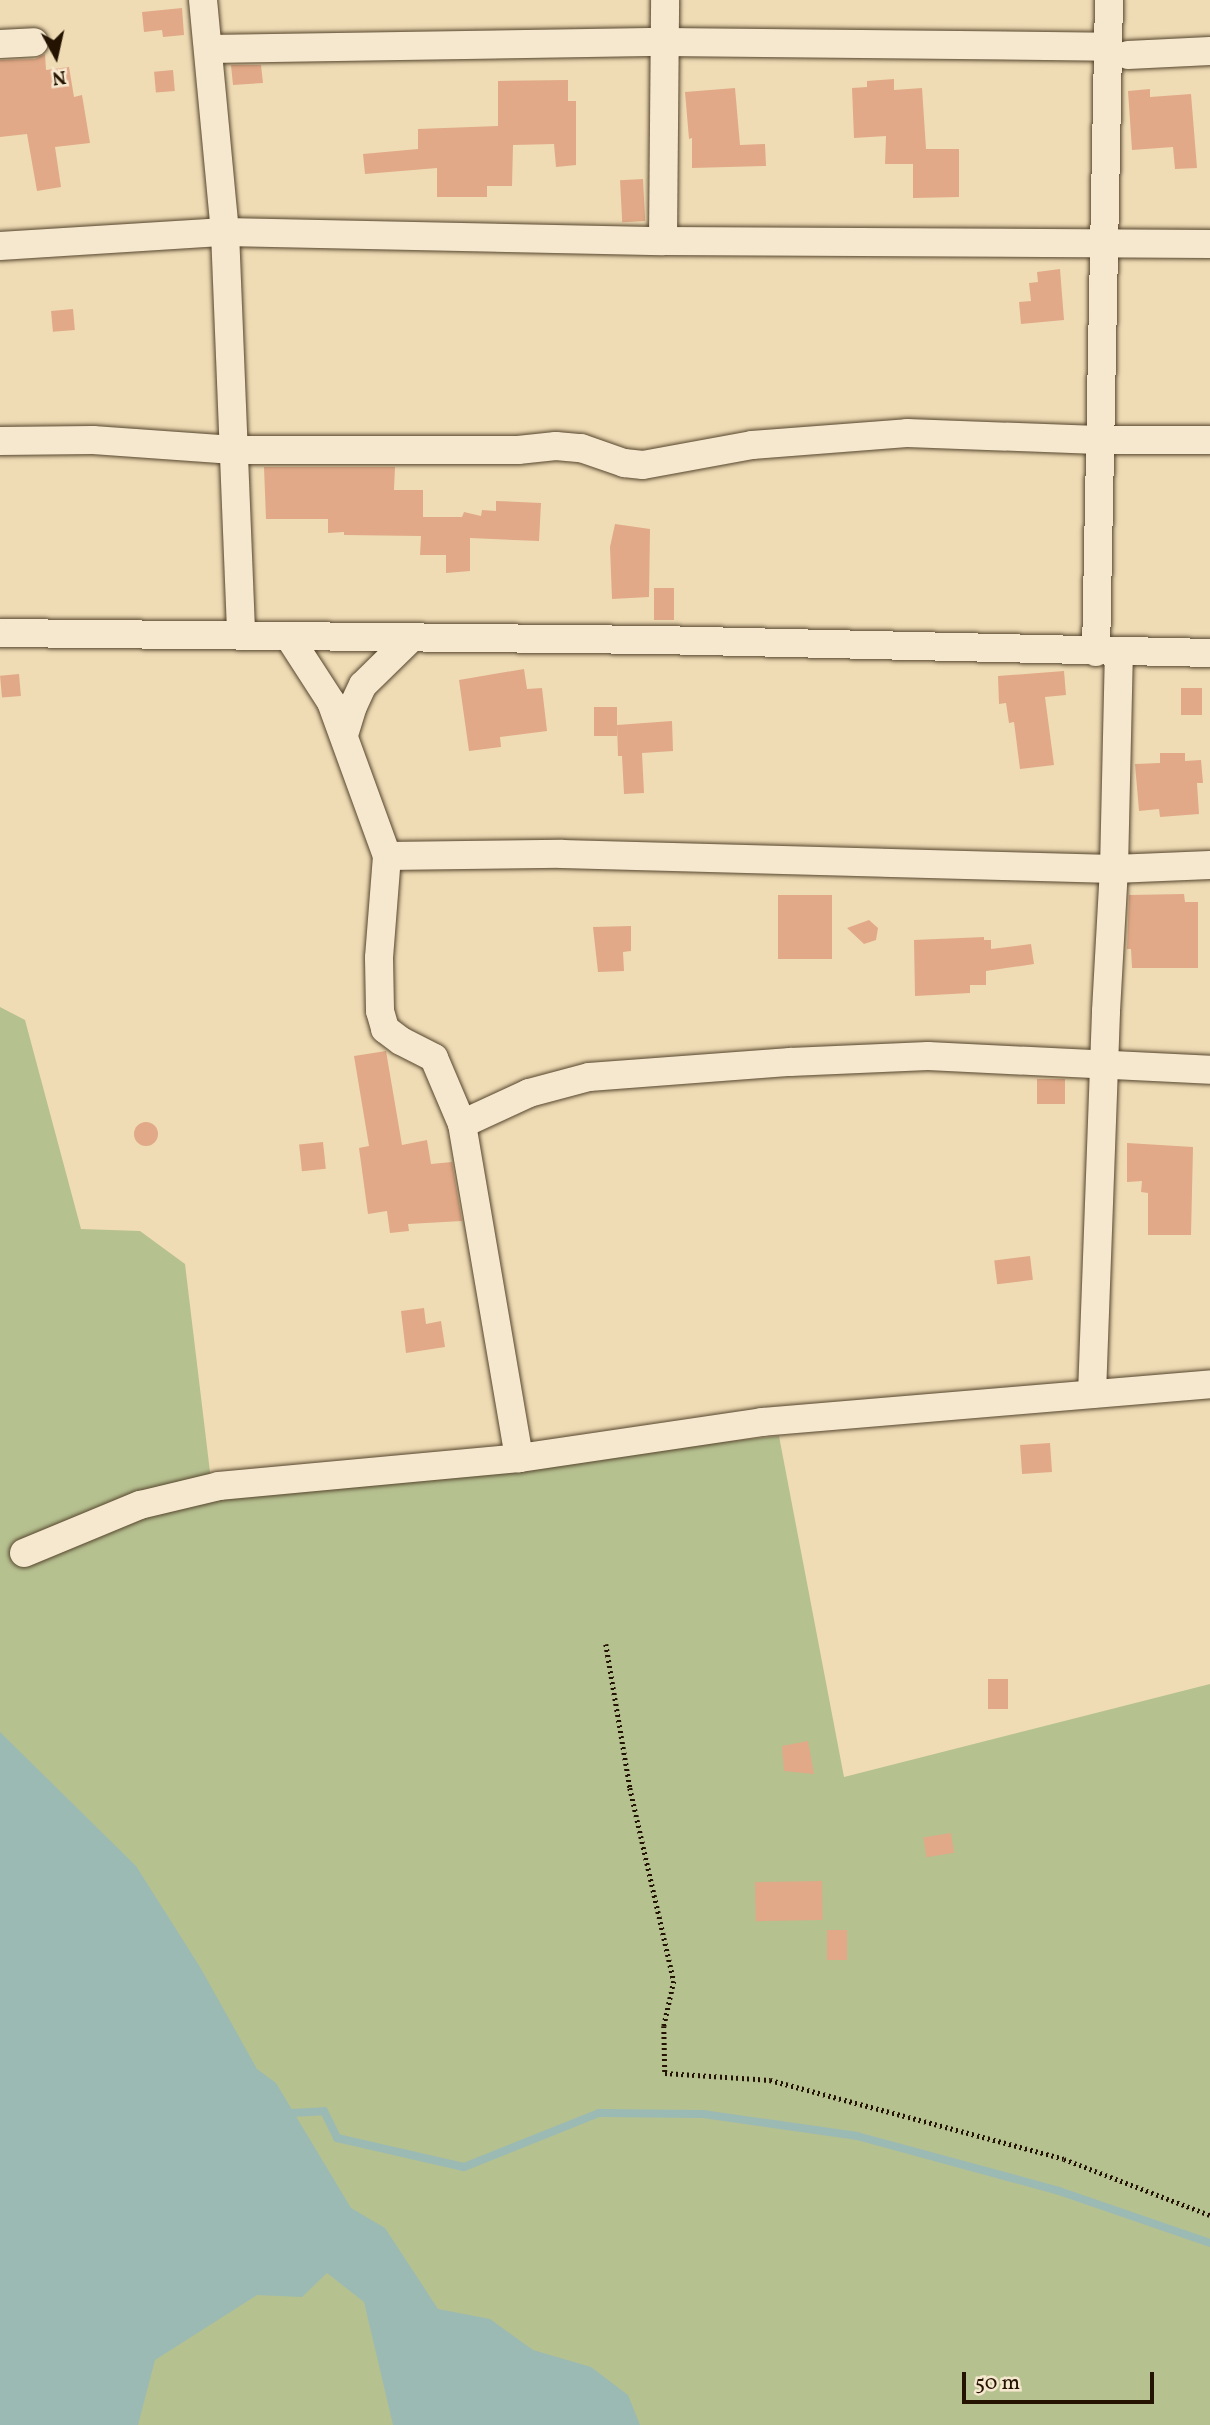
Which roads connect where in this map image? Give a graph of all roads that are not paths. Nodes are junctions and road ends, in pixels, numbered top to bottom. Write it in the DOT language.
graph roads {
  1 [pos="203,0"];
  2 [pos="666,0"];
  3 [pos="1107,0"];
  4 [pos="34,42"];
  5 [pos="665,42"];
  6 [pos="0,44"];
  7 [pos="209,49"];
  8 [pos="1118,51"];
  9 [pos="1210,51"];
  10 [pos="225,232"];
  11 [pos="663,241"];
  12 [pos="1210,244"];
  13 [pos="1104,245"];
  14 [pos="0,246"];
  15 [pos="1098,440"];
  16 [pos="1210,440"];
  17 [pos="0,441"];
  18 [pos="234,450"];
  19 [pos="0,634"];
  20 [pos="241,636"];
  21 [pos="289,637"];
  22 [pos="411,638"];
  23 [pos="1107,652"];
  24 [pos="1210,653"];
  25 [pos="344,735"];
  26 [pos="387,856"];
  27 [pos="1210,865"];
  28 [pos="1114,869"];
  29 [pos="1104,1063"];
  30 [pos="1210,1070"];
  31 [pos="462,1124"];
  32 [pos="1210,1384"];
  33 [pos="1092,1394"];
  34 [pos="519,1458"];
  35 [pos="23,1553"];
  1 -- 7 [label="street"];
  2 -- 5 [label="street"];
  3 -- 8 [label="street"];
  3 -- 13 [label="street"];
  4 -- 6 [label="street"];
  5 -- 7 [label="street"];
  5 -- 8 [label="street"];
  5 -- 11 [label="street"];
  7 -- 10 [label="street"];
  8 -- 9 [label="street"];
  8 -- 13 [label="street"];
  10 -- 11 [label="street"];
  10 -- 14 [label="street"];
  10 -- 18 [label="street"];
  11 -- 13 [label="street"];
  12 -- 13 [label="street"];
  13 -- 15 [label="street"];
  15 -- 16 [label="street"];
  15 -- 18 [label="street"];
  15 -- 23 [label="street"];
  17 -- 18 [label="street"];
  18 -- 20 [label="street"];
  19 -- 20 [label="street"];
  20 -- 21 [label="street"];
  21 -- 22 [label="street"];
  21 -- 25 [label="street"];
  22 -- 23 [label="street"];
  22 -- 25 [label="street"];
  23 -- 24 [label="street"];
  23 -- 28 [label="street"];
  25 -- 26 [label="street"];
  26 -- 28 [label="street"];
  26 -- 31 [label="street"];
  27 -- 28 [label="street"];
  28 -- 29 [label="street"];
  29 -- 30 [label="street"];
  29 -- 31 [label="street"];
  29 -- 33 [label="street"];
  31 -- 34 [label="street"];
  32 -- 33 [label="street"];
  33 -- 34 [label="street"];
  34 -- 35 [label="street"];
}
